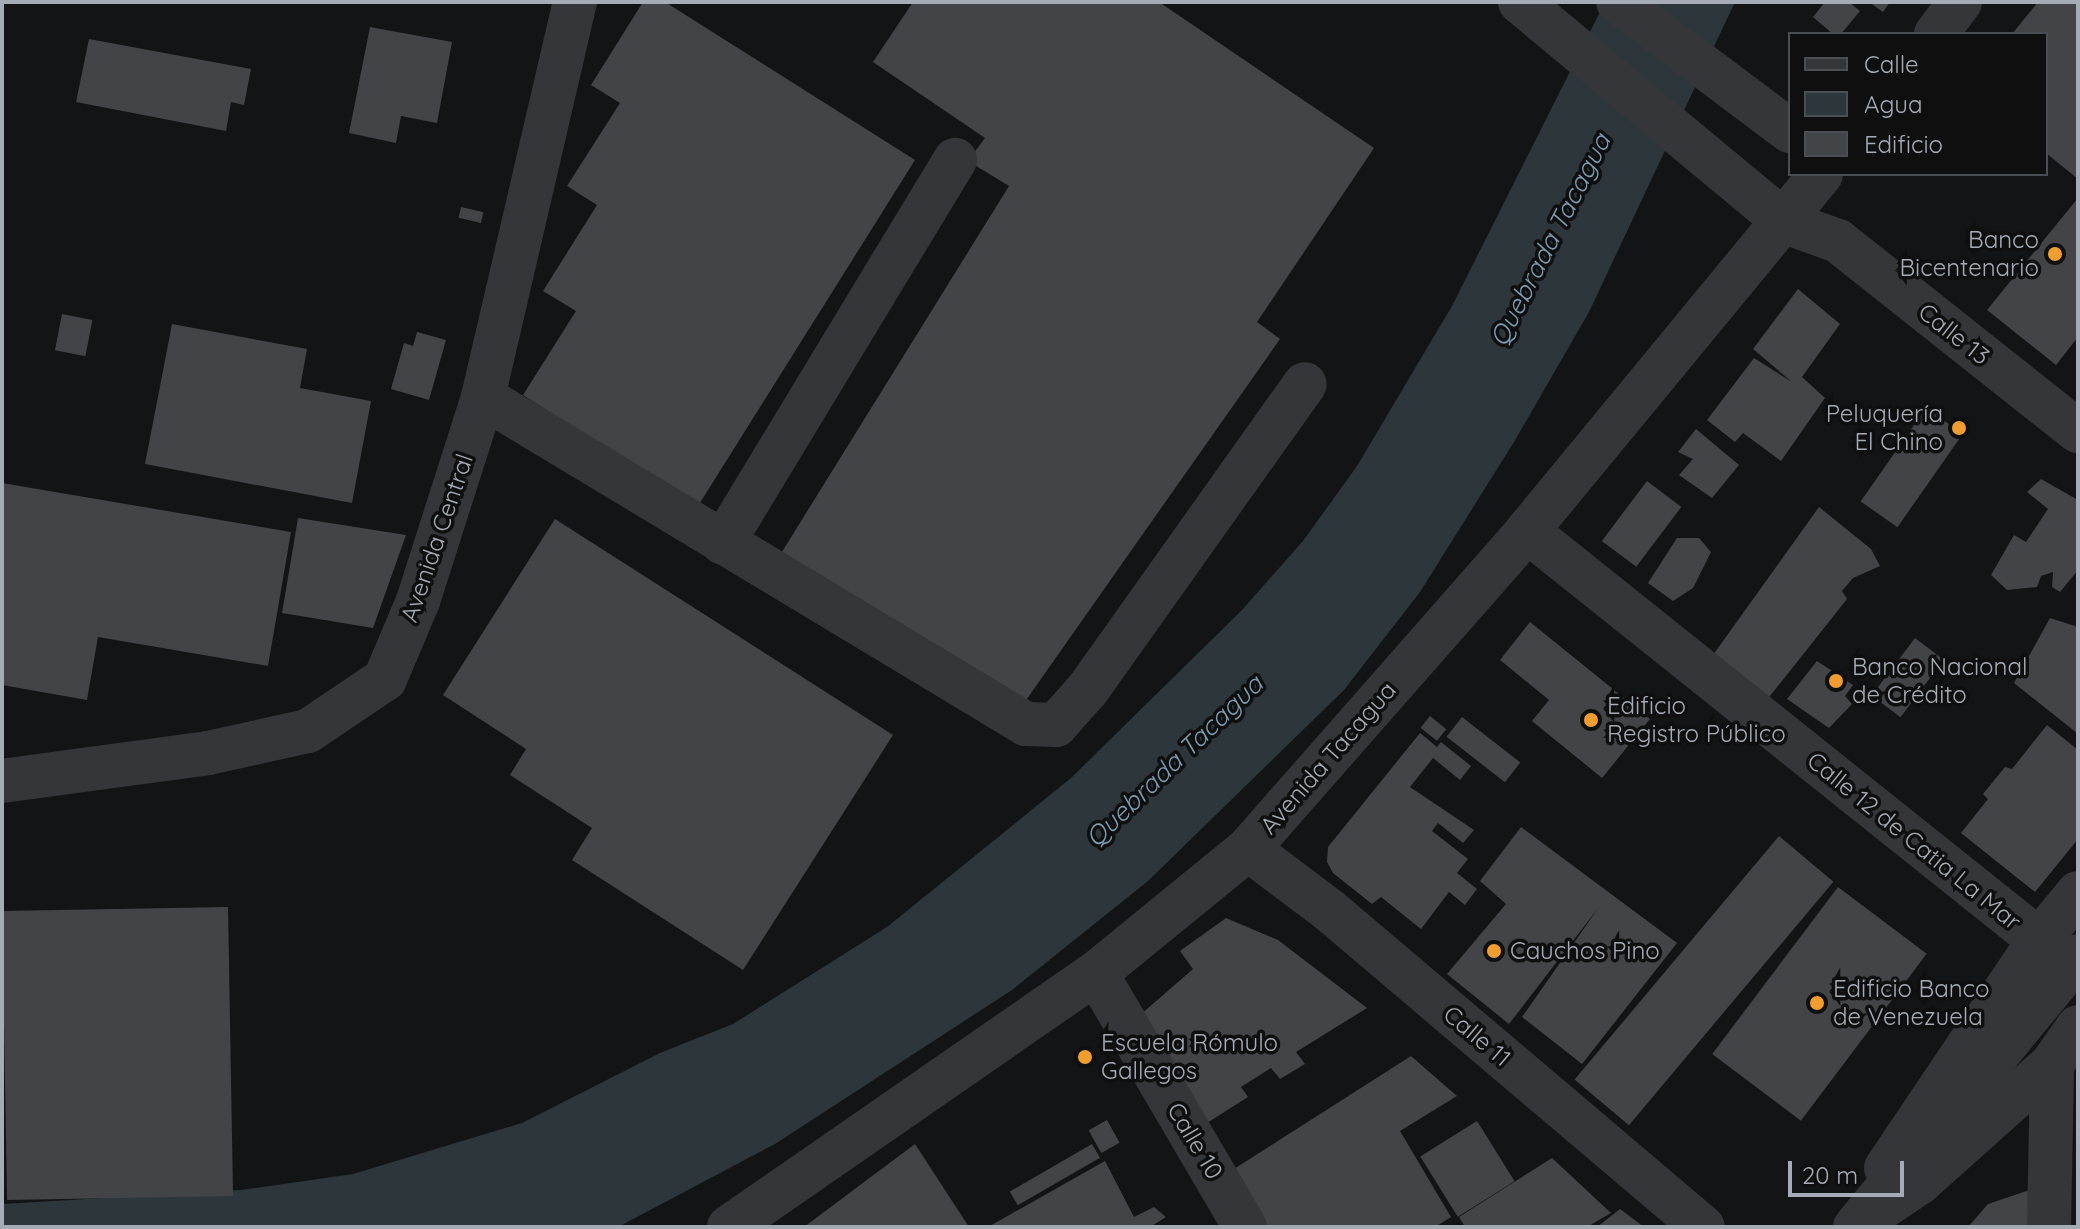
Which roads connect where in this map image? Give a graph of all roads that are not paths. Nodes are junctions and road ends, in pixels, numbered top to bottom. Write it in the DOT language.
graph roads {
  1 [pos="575,2"];
  2 [pos="1618,2"];
  3 [pos="1960,2"];
  4 [pos="1533,12"];
  5 [pos="1938,32"];
  6 [pos="1780,125"];
  7 [pos="955,160"];
  8 [pos="1820,176"];
  9 [pos="1785,222"];
  10 [pos="1305,384"];
  11 [pos="483,397"];
  12 [pos="2078,431"];
  13 [pos="1527,531"];
  14 [pos="723,543"];
  15 [pos="2,781"];
  16 [pos="1248,849"];
  17 [pos="2078,893"];
  18 [pos="2058,948"];
  19 [pos="1096,973"];
  20 [pos="2078,1027"];
  21 [pos="2052,1064"];
  22 [pos="1857,1226"];
  23 [pos="729,1227"];
  24 [pos="1245,1227"];
  25 [pos="1703,1227"];
  26 [pos="2049,1227"];
  1 -- 11 [label="street, Avenida Central"];
  2 -- 6 [label="street"];
  3 -- 5 [label="street"];
  4 -- 9 [label="street, Calle 13"];
  7 -- 14 [label="street"];
  8 -- 9 [label="street, Avenida Tacagua"];
  9 -- 12 [label="street, Calle 13"];
  9 -- 13 [label="street, Avenida Tacagua"];
  10 -- 14 [label="street"];
  11 -- 14 [label="street"];
  11 -- 15 [label="street, Avenida Central"];
  13 -- 16 [label="street, Avenida Tacagua"];
  13 -- 18 [label="street, Calle 12 de Catia La Mar"];
  16 -- 19 [label="street, Avenida Tacagua"];
  16 -- 25 [label="street, Calle 11"];
  17 -- 18 [label="street"];
  18 -- 22 [label="street"];
  19 -- 23 [label="street, Avenida Tacagua"];
  19 -- 24 [label="street, Calle 10"];
  20 -- 21 [label="street"];
  21 -- 22 [label="street"];
  21 -- 26 [label="street"];
}
